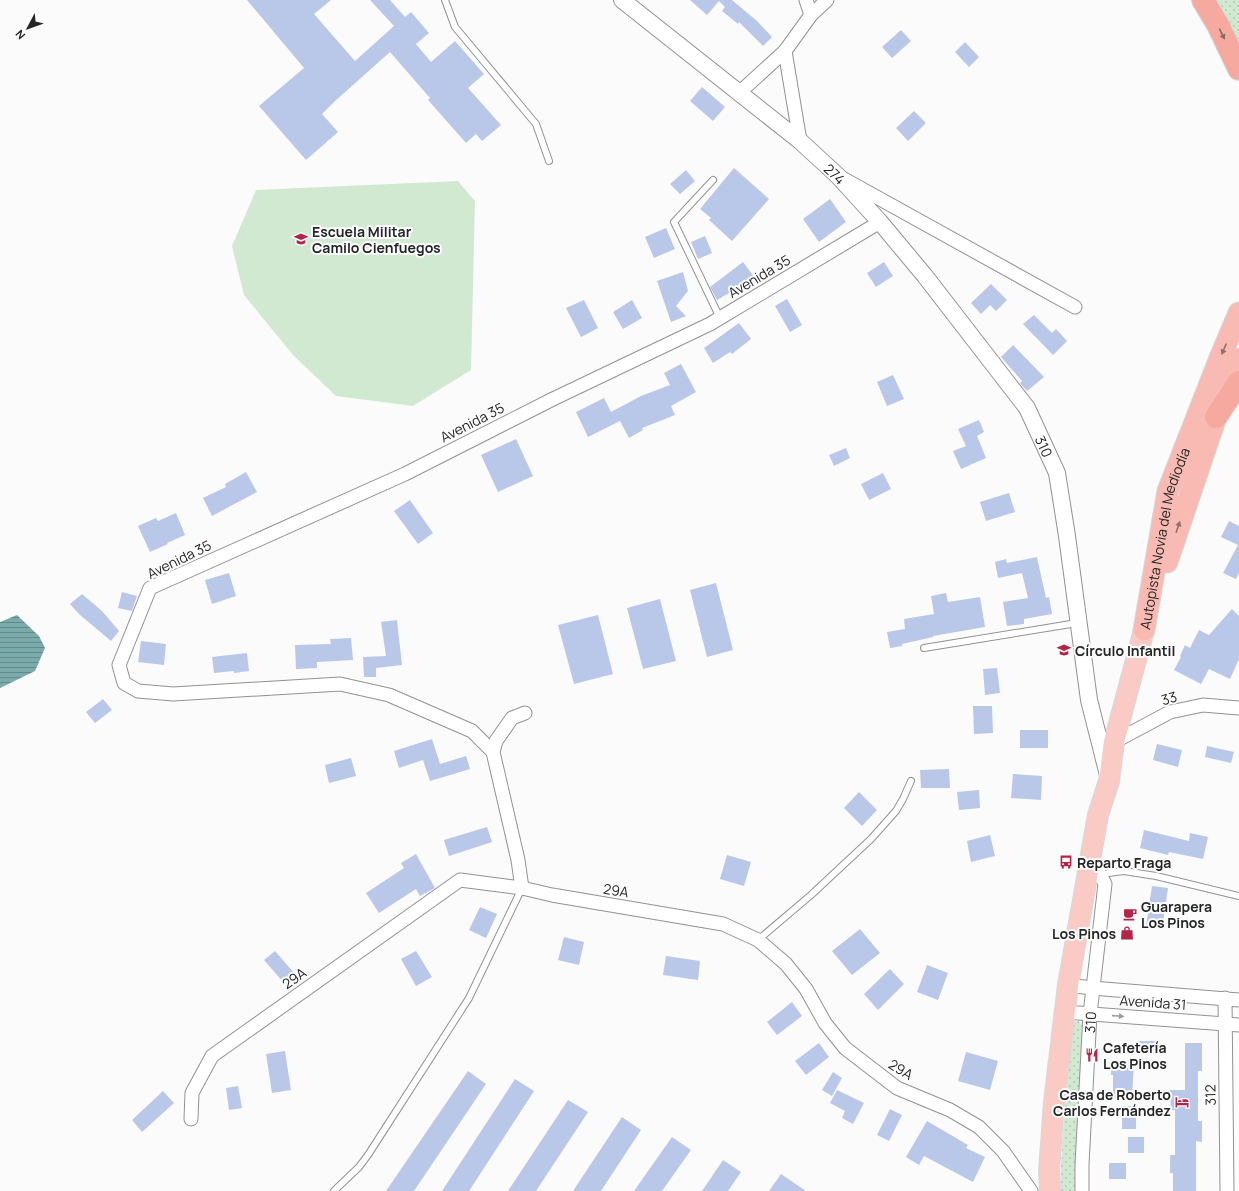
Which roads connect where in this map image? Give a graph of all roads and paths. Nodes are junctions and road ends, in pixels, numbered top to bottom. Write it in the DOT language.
graph roads {
  1 [pos="444,0"];
  2 [pos="622,0"];
  3 [pos="806,0"];
  4 [pos="827,0"];
  5 [pos="1203,0"];
  6 [pos="811,15"];
  7 [pos="785,51"];
  8 [pos="1239,69"];
  9 [pos="739,93"];
  10 [pos="800,141"];
  11 [pos="549,161"];
  12 [pos="838,176"];
  13 [pos="713,180"];
  14 [pos="880,222"];
  15 [pos="1075,308"];
  16 [pos="1239,313"];
  17 [pos="720,318"];
  18 [pos="1239,360"];
  19 [pos="1239,382"];
  20 [pos="1216,417"];
  21 [pos="1079,623"];
  22 [pos="1144,630"];
  23 [pos="924,648"];
  24 [pos="1239,708"];
  25 [pos="525,713"];
  26 [pos="1114,742"];
  27 [pos="493,752"];
  28 [pos="1109,780"];
  29 [pos="911,781"];
  30 [pos="1091,857"];
  31 [pos="1100,877"];
  32 [pos="522,888"];
  33 [pos="1239,896"];
  34 [pos="758,940"];
  35 [pos="1068,985"];
  36 [pos="1092,988"];
  37 [pos="1225,998"];
  38 [pos="1239,1000"];
  39 [pos="1065,1012"];
  40 [pos="1090,1014"];
  41 [pos="1225,1024"];
  42 [pos="1239,1025"];
  43 [pos="191,1119"];
  44 [pos="1233,1173"];
  45 [pos="334,1191"];
  46 [pos="1030,1191"];
  47 [pos="1050,1191"];
  48 [pos="1082,1191"];
  49 [pos="1226,1191"];
  1 -- 11 [label="lane"];
  2 -- 9 [label="street, 274"];
  3 -- 6 [label="street"];
  4 -- 6 [label="street"];
  5 -- 8 [label="highway, one-way"];
  6 -- 7 [label="street"];
  7 -- 9 [label="street"];
  7 -- 10 [label="street"];
  9 -- 10 [label="street, 274"];
  10 -- 12 [label="street, 274"];
  12 -- 14 [label="street, 310"];
  12 -- 15 [label="street, 274"];
  13 -- 17 [label="lane"];
  14 -- 17 [label="street, Avenida 35"];
  14 -- 21 [label="street, 310"];
  16 -- 22 [label="highway, Autopista Novia del Mediodía, one-way"];
  17 -- 27 [label="street, Avenida 35"];
  18 -- 20 [label="highway, Autopista Novia del Mediodía"];
  19 -- 20 [label="highway"];
  22 -- 20 [label="highway, Autopista Novia del Mediodía, one-way"];
  21 -- 23 [label="lane"];
  21 -- 28 [label="street, 310"];
  22 -- 26 [label="main road"];
  24 -- 26 [label="street, 33"];
  25 -- 27 [label="street"];
  26 -- 28 [label="main road"];
  27 -- 32 [label="street"];
  28 -- 30 [label="main road"];
  29 -- 34 [label="lane"];
  30 -- 31 [label="street, 310"];
  30 -- 35 [label="main road"];
  31 -- 33 [label="lane"];
  31 -- 36 [label="street, 310"];
  32 -- 34 [label="street, 29A"];
  32 -- 43 [label="street, 29A"];
  32 -- 45 [label="lane"];
  34 -- 46 [label="street, 29A"];
  35 -- 36 [label="street, Avenida 31"];
  35 -- 39 [label="main road"];
  36 -- 37 [label="street, Avenida 31"];
  36 -- 40 [label="street, 310"];
  37 -- 38 [label="street, Avenida 31"];
  37 -- 41 [label="street, 312"];
  39 -- 40 [label="street, Avenida 31"];
  39 -- 47 [label="main road"];
  40 -- 41 [label="street, Avenida 31, one-way"];
  40 -- 48 [label="street, 310"];
  41 -- 42 [label="street, Avenida 31"];
  41 -- 44 [label="street, 312"];
  44 -- 49 [label="street, 312"];
}
